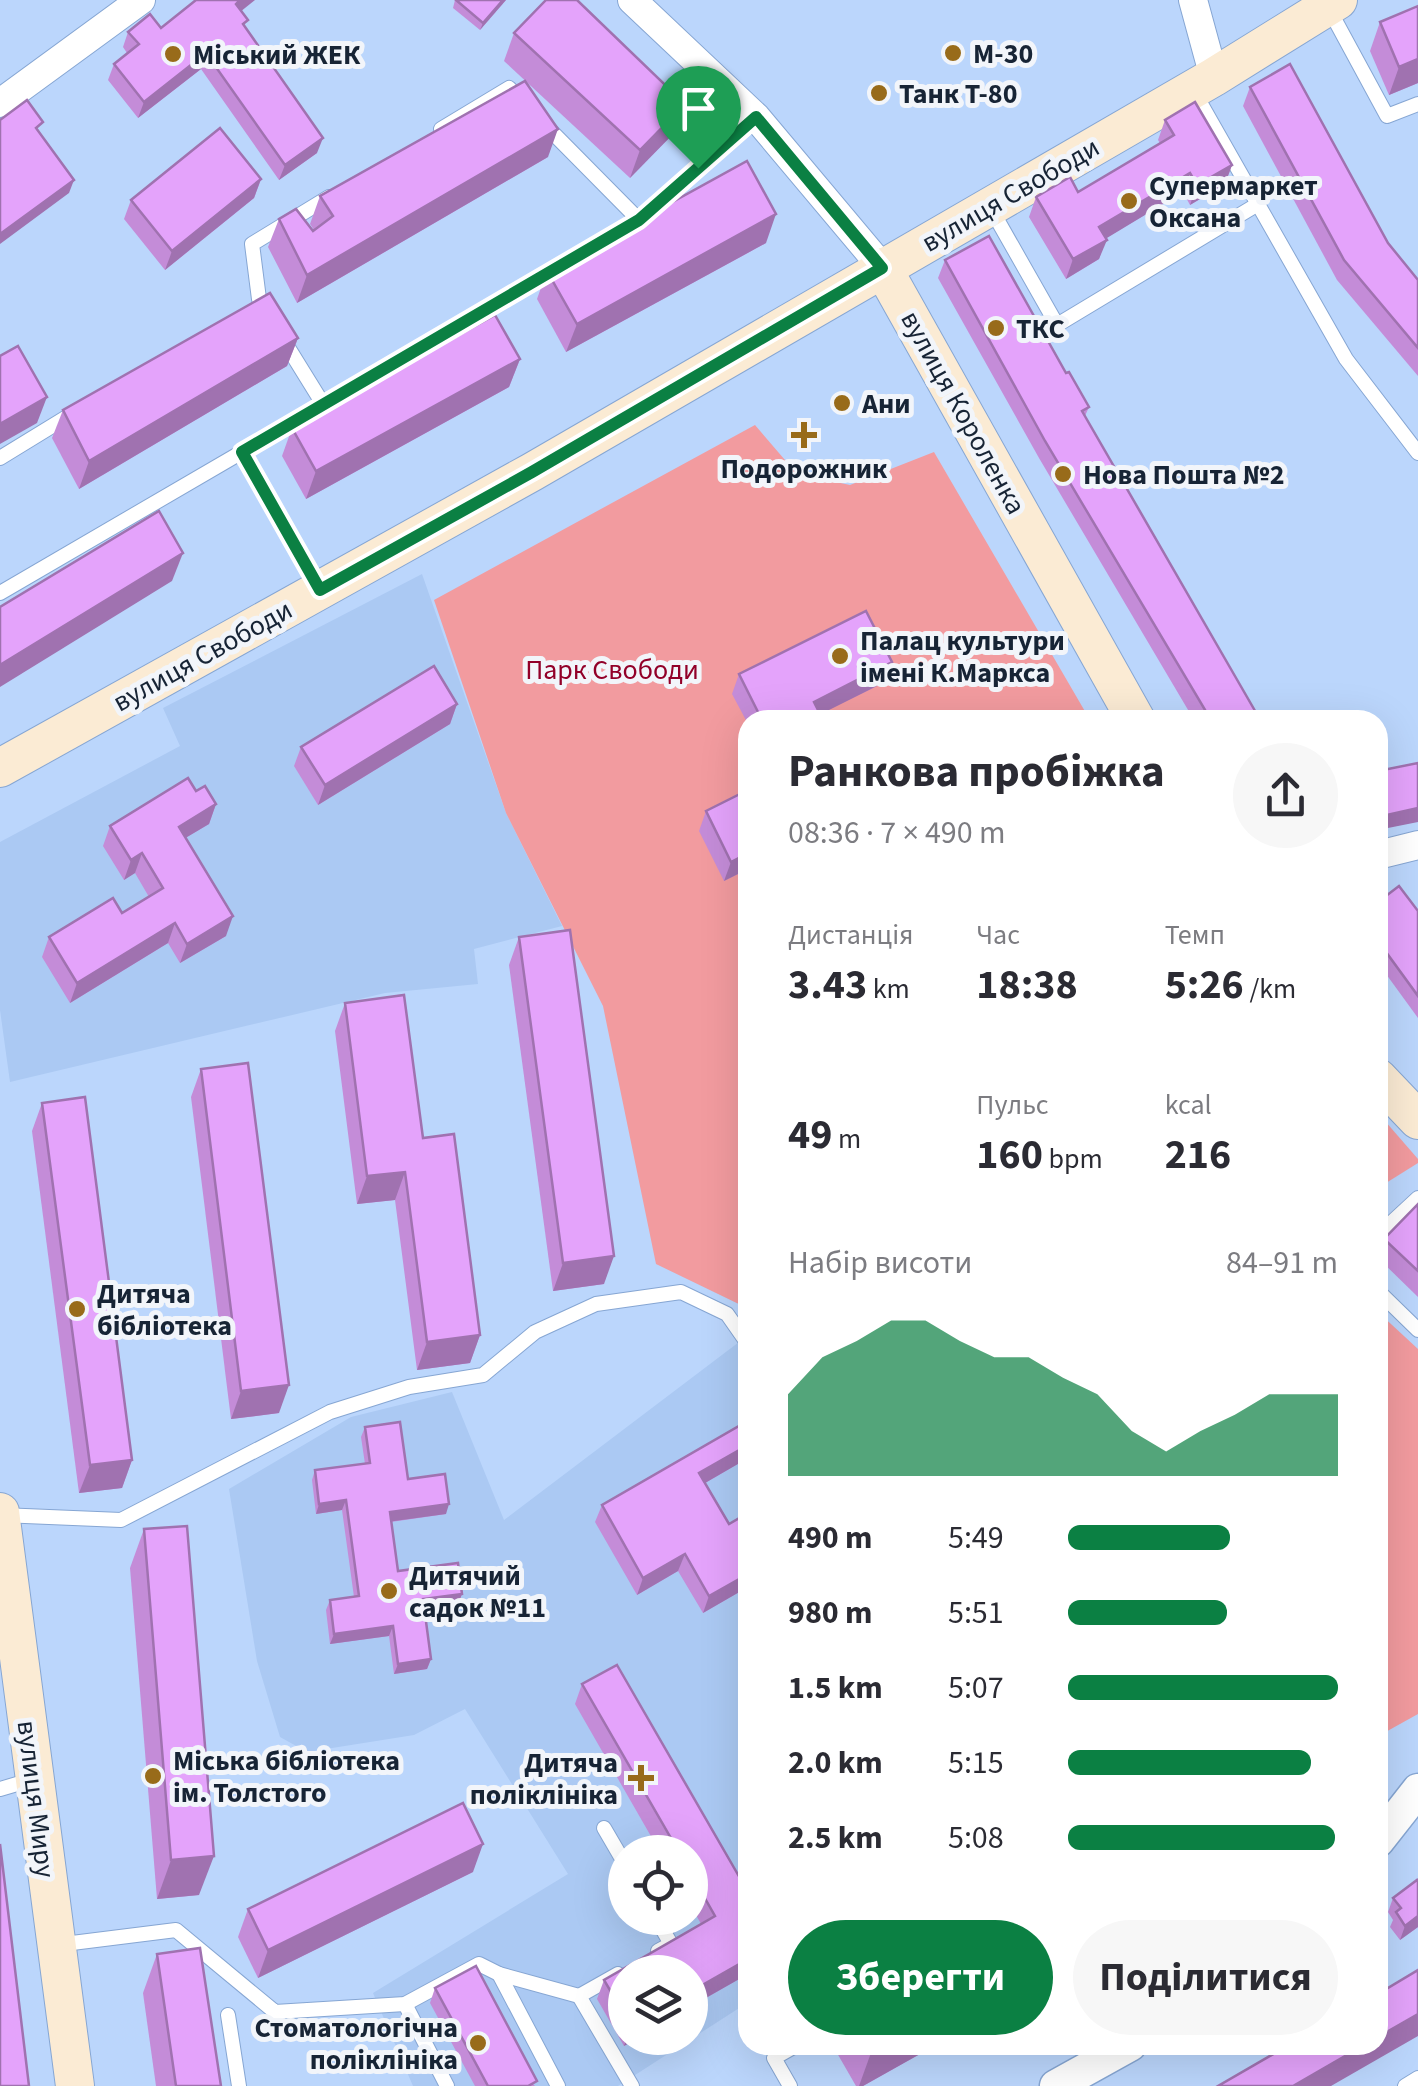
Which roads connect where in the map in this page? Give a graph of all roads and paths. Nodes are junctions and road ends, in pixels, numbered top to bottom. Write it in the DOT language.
graph roads {
  1 [pos="141,0"];
  2 [pos="632,0"];
  3 [pos="1193,0"];
  4 [pos="1333,3"];
  5 [pos="1204,83"];
  6 [pos="3,96"];
  7 [pos="1418,104"];
  8 [pos="756,117"];
  9 [pos="423,140"];
  10 [pos="338,192"];
  11 [pos="1258,204"];
  12 [pos="989,206"];
  13 [pos="639,220"];
  14 [pos="622,230"];
  15 [pos="573,259"];
  16 [pos="882,268"];
  17 [pos="258,300"];
  18 [pos="242,310"];
  19 [pos="323,404"];
  20 [pos="81,408"];
  21 [pos="242,452"];
  22 [pos="1418,452"];
  23 [pos="0,458"];
  24 [pos="320,590"];
  25 [pos="0,594"];
  26 [pos="1130,710"];
  27 [pos="0,768"];
  28 [pos="1418,846"];
  29 [pos="1388,853"];
  30 [pos="1388,1088"];
  31 [pos="1418,1120"];
  32 [pos="1418,1198"];
  33 [pos="1388,1226"];
  34 [pos="1388,1301"];
  35 [pos="738,1330"];
  36 [pos="1418,1330"];
  37 [pos="0,1514"];
  38 [pos="17,1784"];
  39 [pos="1418,1790"];
  40 [pos="604,1828"];
  41 [pos="1388,1828"];
  42 [pos="608,1835"];
  43 [pos="665,1935"];
  44 [pos="55,1945"];
  45 [pos="651,1955"];
  46 [pos="498,1974"];
  47 [pos="608,1980"];
  48 [pos="579,1996"];
  49 [pos="405,2004"];
  50 [pos="228,2015"];
  51 [pos="779,2055"];
  52 [pos="1112,2055"];
  53 [pos="1418,2078"];
  54 [pos="76,2086"];
  55 [pos="239,2086"];
  56 [pos="447,2086"];
  57 [pos="558,2086"];
  58 [pos="632,2086"];
  59 [pos="790,2086"];
  60 [pos="1056,2086"];
  61 [pos="1405,2086"];
  1 -- 6 [label="street"];
  2 -- 8 [label="street, вулиця Короленка"];
  3 -- 5 [label="street"];
  4 -- 5 [label="main road, вулиця Свободи"];
  4 -- 7 [label="lane"];
  5 -- 11 [label="lane"];
  5 -- 12 [label="main road, вулиця Свободи"];
  8 -- 13 [label="lane"];
  8 -- 16 [label="street, вулиця Короленка"];
  9 -- 13 [label="lane"];
  10 -- 17 [label="lane"];
  11 -- 12 [label="lane"];
  11 -- 22 [label="lane"];
  12 -- 16 [label="main road, вулиця Свободи"];
  13 -- 14 [label="lane"];
  15 -- 19 [label="lane"];
  16 -- 24 [label="main road, вулиця Свободи"];
  16 -- 26 [label="main road, вулиця Короленка"];
  17 -- 18 [label="lane"];
  17 -- 19 [label="lane"];
  19 -- 21 [label="lane"];
  20 -- 23 [label="lane"];
  21 -- 24 [label="lane"];
  21 -- 25 [label="lane"];
  24 -- 27 [label="main road, вулиця Свободи"];
  28 -- 29 [label="street"];
  30 -- 31 [label="main road"];
  32 -- 33 [label="lane"];
  34 -- 36 [label="lane"];
  35 -- 37 [label="lane"];
  37 -- 38 [label="main road, вулиця Миру"];
  38 -- 44 [label="main road, вулиця Миру"];
  39 -- 41 [label="street"];
  40 -- 42 [label="lane"];
  43 -- 45 [label="lane"];
  44 -- 49 [label="lane"];
  44 -- 54 [label="main road, вулиця Миру"];
  46 -- 48 [label="lane"];
  46 -- 49 [label="lane"];
  46 -- 57 [label="lane"];
  47 -- 48 [label="lane"];
  48 -- 58 [label="lane"];
  49 -- 56 [label="lane"];
  50 -- 55 [label="lane"];
  51 -- 59 [label="lane"];
  52 -- 60 [label="street"];
  53 -- 61 [label="lane"];
}
